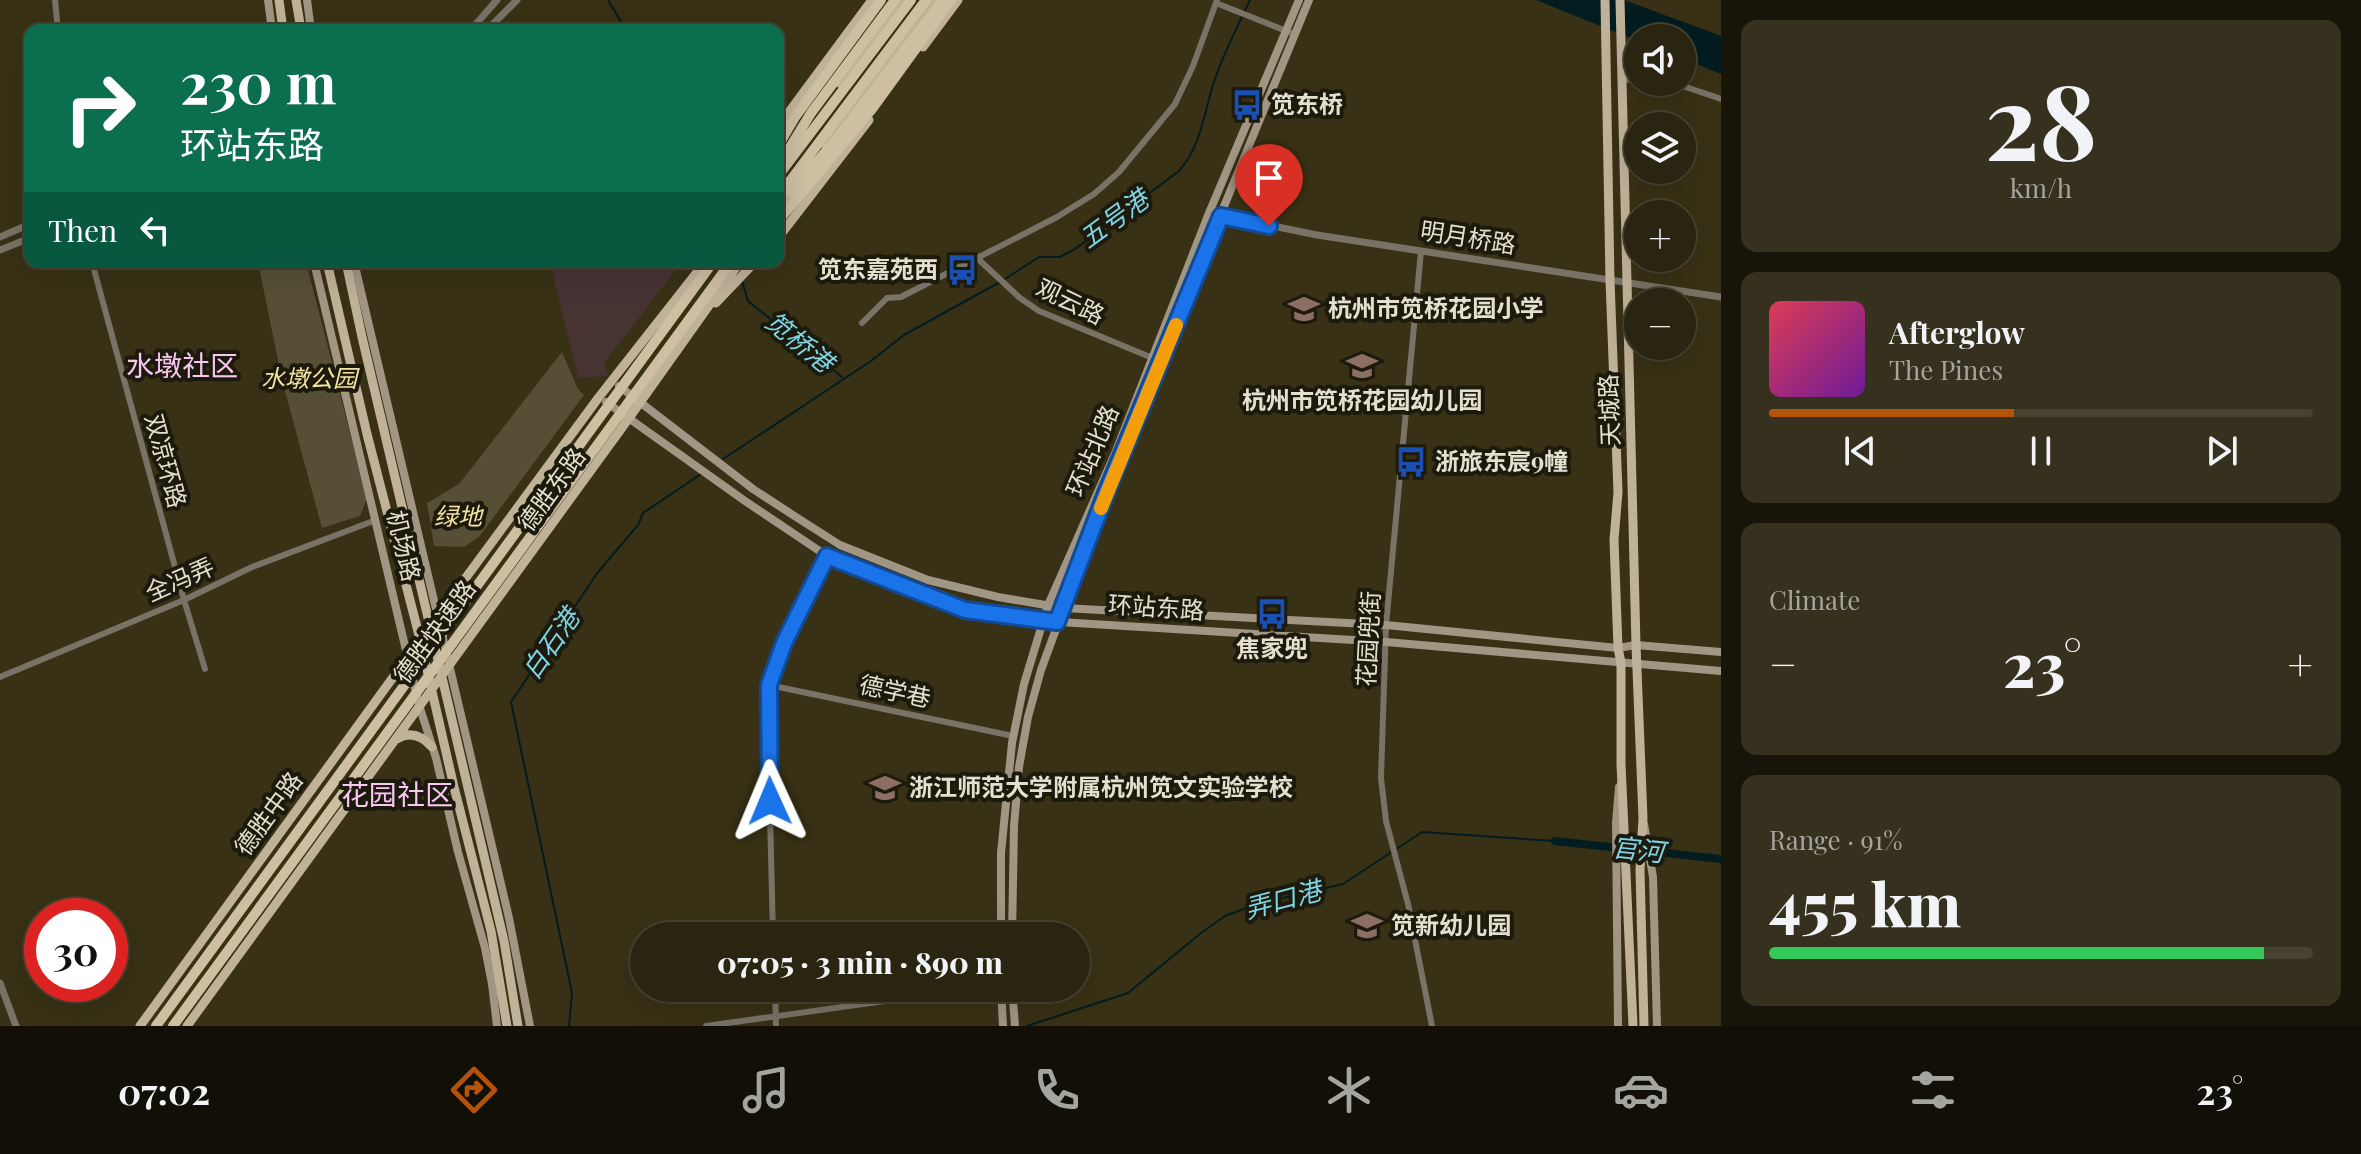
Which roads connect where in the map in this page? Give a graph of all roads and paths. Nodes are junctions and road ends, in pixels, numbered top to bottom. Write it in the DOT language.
graph roads {
  1 [pos="55,0"];
  2 [pos="268,0"];
  3 [pos="279,0"];
  4 [pos="296,0"];
  5 [pos="307,0"];
  6 [pos="497,0"];
  7 [pos="517,0"];
  8 [pos="872,0"];
  9 [pos="881,0"];
  10 [pos="895,0"];
  11 [pos="904,0"];
  12 [pos="911,0"];
  13 [pos="926,0"];
  14 [pos="935,0"];
  15 [pos="943,0"];
  16 [pos="951,0"];
  17 [pos="958,0"];
  18 [pos="1299,0"];
  19 [pos="1309,0"];
  20 [pos="1605,0"];
  21 [pos="1620,0"];
  22 [pos="1216,1"];
  23 [pos="57,24"];
  24 [pos="271,24"];
  25 [pos="282,24"];
  26 [pos="300,24"];
  27 [pos="310,24"];
  28 [pos="476,24"];
  29 [pos="493,24"];
  30 [pos="1286,31"];
  31 [pos="1621,79"];
  32 [pos="1624,79"];
  33 [pos="1696,90"];
  34 [pos="1721,99"];
  35 [pos="784,121"];
  36 [pos="784,136"];
  37 [pos="784,158"];
  38 [pos="784,160"];
  39 [pos="784,168"];
  40 [pos="784,189"];
  41 [pos="791,192"];
  42 [pos="784,201"];
  43 [pos="1209,213"];
  44 [pos="784,214"];
  45 [pos="1221,216"];
  46 [pos="24,227"];
  47 [pos="784,230"];
  48 [pos="0,237"];
  49 [pos="24,240"];
  50 [pos="0,250"];
  51 [pos="1421,251"];
  52 [pos="976,257"];
  53 [pos="94,268"];
  54 [pos="315,268"];
  55 [pos="328,268"];
  56 [pos="347,268"];
  57 [pos="355,268"];
  58 [pos="695,268"];
  59 [pos="705,268"];
  60 [pos="707,268"];
  61 [pos="729,268"];
  62 [pos="734,268"];
  63 [pos="748,268"];
  64 [pos="1610,280"];
  65 [pos="1626,281"];
  66 [pos="722,287"];
  67 [pos="1721,297"];
  68 [pos="656,323"];
  69 [pos="862,323"];
  70 [pos="1156,360"];
  71 [pos="612,380"];
  72 [pos="599,397"];
  73 [pos="640,402"];
  74 [pos="629,418"];
  75 [pos="376,520"];
  76 [pos="827,556"];
  77 [pos="184,600"];
  78 [pos="1048,605"];
  79 [pos="1063,608"];
  80 [pos="438,615"];
  81 [pos="1043,621"];
  82 [pos="1057,622"];
  83 [pos="431,625"];
  84 [pos="1386,625"];
  85 [pos="420,639"];
  86 [pos="1386,642"];
  87 [pos="1636,645"];
  88 [pos="1618,648"];
  89 [pos="1721,652"];
  90 [pos="408,656"];
  91 [pos="1621,663"];
  92 [pos="1638,665"];
  93 [pos="448,666"];
  94 [pos="205,669"];
  95 [pos="1721,671"];
  96 [pos="442,676"];
  97 [pos="0,677"];
  98 [pos="769,685"];
  99 [pos="430,690"];
  100 [pos="419,705"];
  101 [pos="1013,736"];
  102 [pos="391,744"];
  103 [pos="432,747"];
  104 [pos="454,787"];
  105 [pos="448,806"];
  106 [pos="1643,818"];
  107 [pos="488,849"];
  108 [pos="1621,865"];
  109 [pos="773,922"];
  110 [pos="1001,922"];
  111 [pos="1012,922"];
  112 [pos="0,983"];
  113 [pos="776,1002"];
  114 [pos="877,1002"];
  115 [pos="1002,1002"];
  116 [pos="1014,1002"];
  117 [pos="776,1016"];
  118 [pos="16,1026"];
  119 [pos="140,1026"];
  120 [pos="156,1026"];
  121 [pos="173,1026"];
  122 [pos="187,1026"];
  123 [pos="497,1026"];
  124 [pos="507,1026"];
  125 [pos="518,1026"];
  126 [pos="530,1026"];
  127 [pos="706,1026"];
  128 [pos="776,1026"];
  129 [pos="1003,1026"];
  130 [pos="1015,1026"];
  131 [pos="1432,1026"];
  132 [pos="1618,1026"];
  133 [pos="1633,1026"];
  134 [pos="1644,1026"];
  135 [pos="1657,1026"];
  1 -- 23 [label="street"];
  2 -- 24 [label="main road"];
  3 -- 25 [label="main road"];
  4 -- 26 [label="main road"];
  5 -- 27 [label="main road"];
  6 -- 28 [label="street"];
  7 -- 29 [label="street"];
  8 -- 35 [label="main road"];
  9 -- 36 [label="highway"];
  10 -- 37 [label="highway"];
  11 -- 38 [label="main road"];
  12 -- 39 [label="highway"];
  13 -- 40 [label="highway"];
  14 -- 41 [label="main road"];
  15 -- 41 [label="highway"];
  16 -- 44 [label="highway"];
  17 -- 47 [label="main road"];
  18 -- 30 [label="main road, 环站北路"];
  19 -- 30 [label="main road, 环站北路"];
  20 -- 64 [label="main road, 天城路"];
  21 -- 31 [label="main road, 天城路"];
  22 -- 30 [label="street"];
  22 -- 52 [label="street"];
  30 -- 43 [label="main road, 环站北路"];
  30 -- 45 [label="main road, 环站北路"];
  31 -- 32 [label="street"];
  31 -- 65 [label="main road, 天城路"];
  33 -- 34 [label="street"];
  41 -- 42 [label="main road"];
  43 -- 45 [label="street, 明月桥路"];
  43 -- 70 [label="main road, 环站北路"];
  45 -- 51 [label="street, 明月桥路"];
  45 -- 70 [label="main road, 环站北路"];
  46 -- 48 [label="street"];
  49 -- 50 [label="street"];
  51 -- 64 [label="street, 明月桥路"];
  51 -- 84 [label="street, 花园兜街"];
  52 -- 69 [label="street"];
  52 -- 70 [label="street, 观云路"];
  53 -- 77 [label="street, 双凉环路"];
  54 -- 75 [label="main road, 机场路"];
  55 -- 85 [label="main road, 机场路"];
  56 -- 83 [label="main road, 机场路"];
  57 -- 80 [label="main road, 机场路"];
  58 -- 68 [label="main road, 德胜东路"];
  59 -- 68 [label="main road, 德胜东路"];
  60 -- 120 [label="highway, 德胜快速路, bridge"];
  61 -- 66 [label="highway, 德胜快速路, bridge"];
  62 -- 66 [label="highway, bridge"];
  63 -- 66 [label="main road, 德胜东路"];
  64 -- 65 [label="street, 明月桥路"];
  64 -- 88 [label="main road, 天城路"];
  65 -- 67 [label="street, 明月桥路"];
  65 -- 87 [label="main road, 天城路"];
  66 -- 73 [label="main road, 德胜东路"];
  66 -- 121 [label="highway, 德胜快速路, bridge"];
  68 -- 71 [label="main road, 德胜东路"];
  70 -- 78 [label="main road, 环站北路"];
  70 -- 79 [label="main road, 环站北路"];
  71 -- 72 [label="main road, 德胜东路"];
  71 -- 73 [label="main road, 环站东路"];
  72 -- 74 [label="main road, 环站东路"];
  72 -- 80 [label="main road, 德胜东路"];
  73 -- 74 [label="main road, 德胜东路"];
  73 -- 78 [label="main road, 环站东路"];
  74 -- 76 [label="main road, 环站东路"];
  74 -- 93 [label="main road, 德胜东路"];
  75 -- 77 [label="street, 全冯弄"];
  75 -- 90 [label="main road, 机场路"];
  76 -- 81 [label="main road, 环站东路"];
  76 -- 98 [label="street"];
  77 -- 94 [label="street, 双凉环路"];
  77 -- 97 [label="street, 全冯弄"];
  78 -- 79 [label="main road, 环站东路"];
  78 -- 81 [label="main road, 环站北路"];
  79 -- 82 [label="main road, 环站北路"];
  79 -- 84 [label="main road, 环站东路"];
  80 -- 83 [label="main road, 德胜东路"];
  80 -- 93 [label="main road, 机场路"];
  81 -- 82 [label="main road, 环站东路"];
  81 -- 101 [label="main road, 环站北路"];
  82 -- 86 [label="main road, 环站东路"];
  82 -- 111 [label="main road, 环站北路"];
  83 -- 85 [label="main road, 德胜中路"];
  83 -- 96 [label="main road, 机场路"];
  84 -- 86 [label="street, 花园兜街"];
  84 -- 88 [label="main road, 环站东路"];
  85 -- 90 [label="main road, 德胜中路"];
  85 -- 99 [label="main road, 机场路"];
  86 -- 91 [label="main road, 环站东路"];
  86 -- 131 [label="street, 花园兜街"];
  87 -- 88 [label="main road, 环站东路"];
  87 -- 89 [label="main road, 环站东路"];
  87 -- 92 [label="main road, 天城路"];
  88 -- 91 [label="main road, 天城路"];
  90 -- 100 [label="main road, 机场路"];
  90 -- 119 [label="main road, 德胜中路"];
  91 -- 92 [label="main road, 环站东路"];
  91 -- 108 [label="main road, 天城路"];
  92 -- 95 [label="main road, 环站东路"];
  92 -- 106 [label="main road, 天城路"];
  93 -- 96 [label="main road, 德胜东路"];
  93 -- 107 [label="main road, 机场路"];
  96 -- 99 [label="main road"];
  96 -- 107 [label="main road, 机场路"];
  98 -- 101 [label="street, 德学巷"];
  98 -- 109 [label="street"];
  99 -- 100 [label="main road"];
  99 -- 104 [label="main road, 机场路"];
  100 -- 102 [label="main road"];
  100 -- 103 [label="main road, 机场路"];
  101 -- 110 [label="main road, 环站北路"];
  102 -- 103 [label="main road"];
  102 -- 122 [label="main road"];
  103 -- 105 [label="main road, 机场路"];
  104 -- 105 [label="main road"];
  104 -- 124 [label="main road, 机场路"];
  105 -- 123 [label="main road, 机场路"];
  106 -- 134 [label="main road, 天城路"];
  106 -- 135 [label="main road, 天城路"];
  107 -- 125 [label="main road, 机场路"];
  107 -- 126 [label="main road, 机场路"];
  108 -- 132 [label="main road, 天城路"];
  108 -- 133 [label="main road, 天城路"];
  112 -- 118 [label="street"];
  113 -- 117 [label="street"];
  114 -- 117 [label="street"];
  115 -- 129 [label="main road"];
  116 -- 130 [label="main road"];
  117 -- 127 [label="street"];
  117 -- 128 [label="street"];
}
